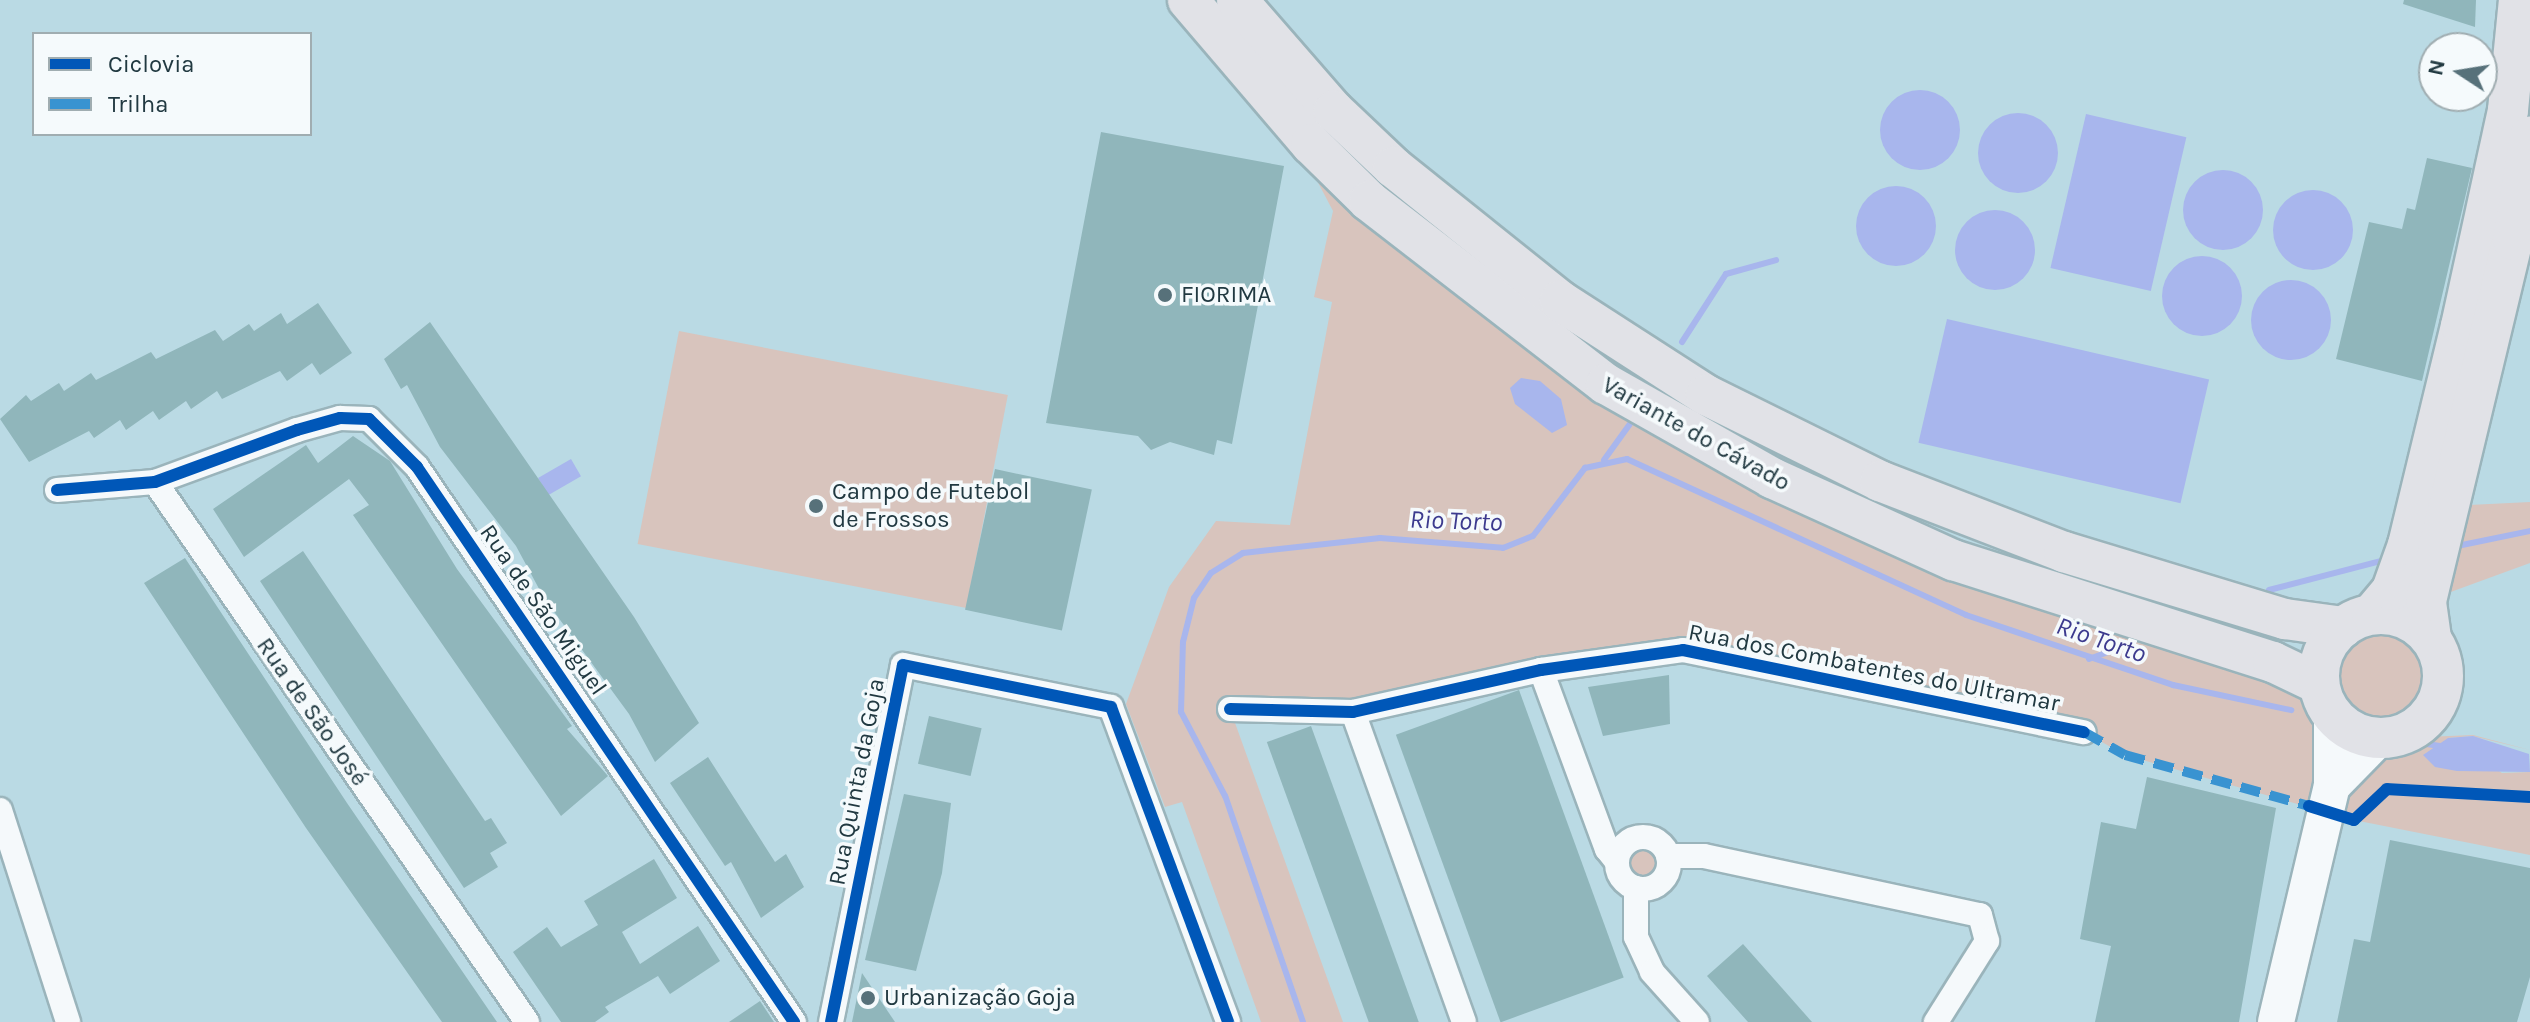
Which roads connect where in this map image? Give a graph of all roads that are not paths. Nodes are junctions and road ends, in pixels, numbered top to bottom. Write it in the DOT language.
graph roads {
  1 [pos="1188,0"];
  2 [pos="1237,0"];
  3 [pos="2519,0"];
  4 [pos="2530,136"];
  5 [pos="2521,239"];
  6 [pos="155,482"];
  7 [pos="57,490"];
  8 [pos="2358,620"];
  9 [pos="2431,638"];
  10 [pos="1541,670"];
  11 [pos="2326,700"];
  12 [pos="1230,709"];
  13 [pos="1353,712"];
  14 [pos="2084,732"];
  15 [pos="2378,739"];
  16 [pos="2332,786"];
  17 [pos="0,810"];
  18 [pos="1668,856"];
  19 [pos="1617,862"];
  20 [pos="1636,888"];
  21 [pos="68,1022"];
  22 [pos="527,1022"];
  23 [pos="794,1022"];
  24 [pos="831,1022"];
  25 [pos="1228,1022"];
  26 [pos="1464,1022"];
  27 [pos="1697,1022"];
  28 [pos="1936,1022"];
  29 [pos="2276,1022"];
  1 -- 11 [label="main road, Variante do Cávado"];
  2 -- 8 [label="main road, Variante do Cávado"];
  3 -- 8 [label="main road"];
  4 -- 5 [label="main road"];
  5 -- 9 [label="main road"];
  6 -- 7 [label="street"];
  6 -- 22 [label="street, Rua de São José"];
  6 -- 23 [label="street, Rua de São Miguel"];
  8 -- 9 [label="main road"];
  8 -- 11 [label="main road"];
  9 -- 15 [label="main road"];
  10 -- 13 [label="street, Rua dos Combatentes do Ultramar"];
  10 -- 14 [label="street, Rua dos Combatentes do Ultramar"];
  10 -- 19 [label="street"];
  11 -- 15 [label="main road"];
  11 -- 16 [label="street"];
  12 -- 13 [label="street, Rua dos Combatentes do Ultramar"];
  13 -- 26 [label="street"];
  15 -- 16 [label="street"];
  16 -- 29 [label="street"];
  17 -- 21 [label="street"];
  18 -- 19 [label="street"];
  18 -- 20 [label="street"];
  18 -- 28 [label="street"];
  19 -- 20 [label="street"];
  20 -- 27 [label="street"];
  24 -- 25 [label="street, Rua Quinta da Goja"];
}
